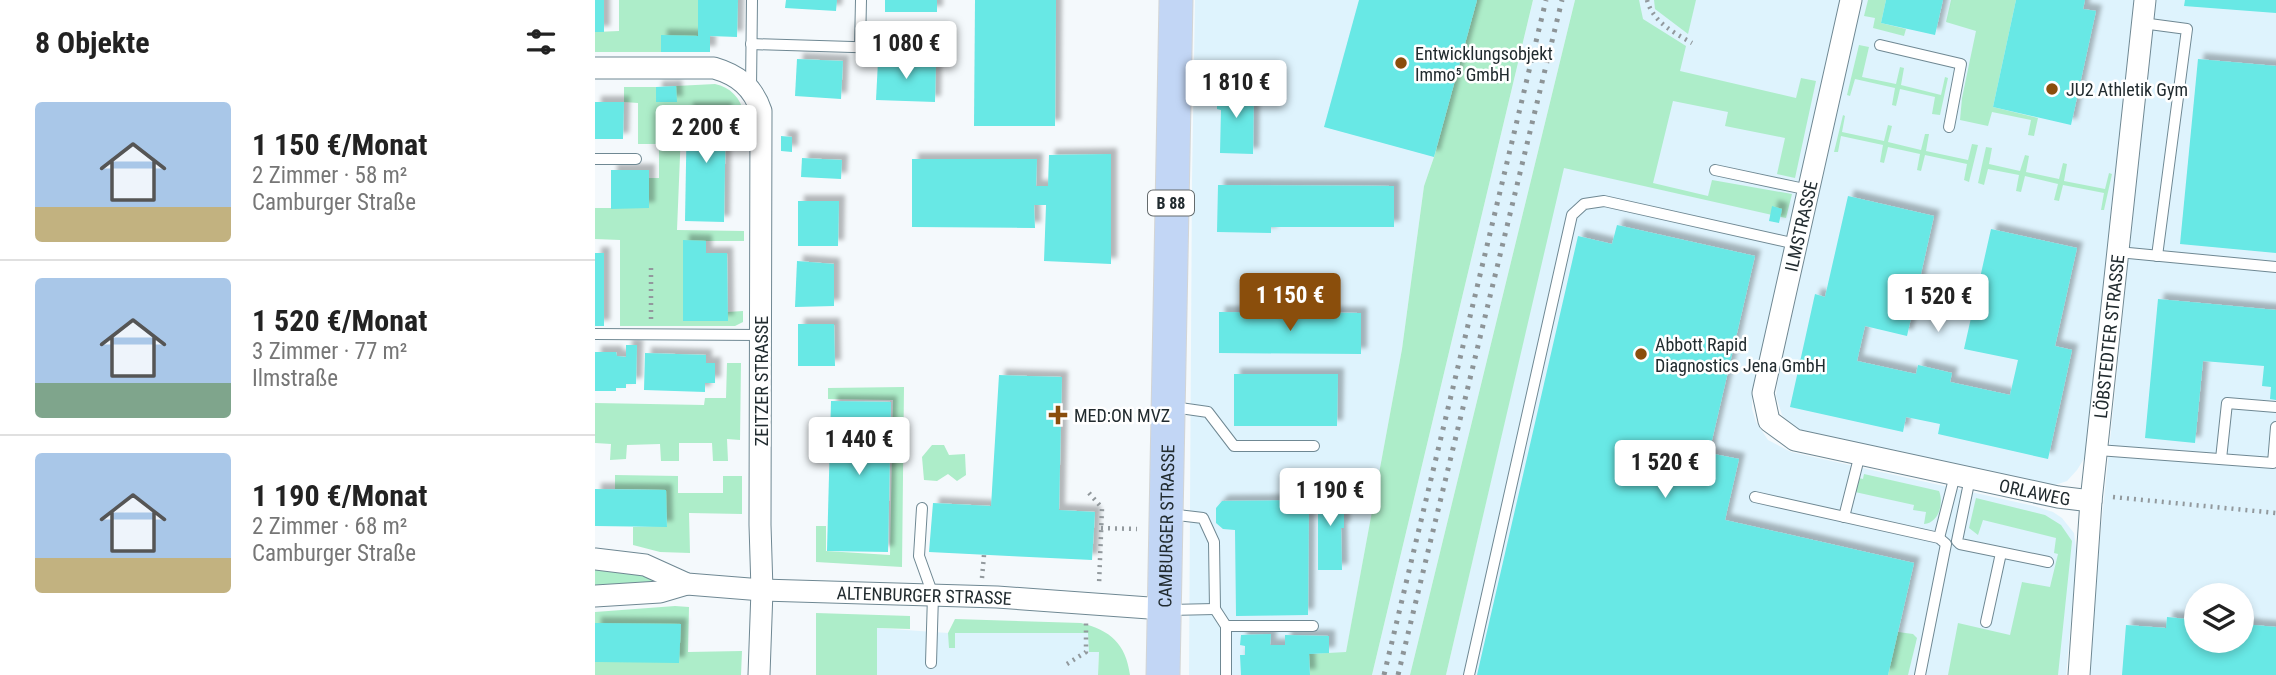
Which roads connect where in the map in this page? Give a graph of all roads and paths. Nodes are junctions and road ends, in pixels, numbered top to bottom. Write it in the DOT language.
graph roads {
  1 [pos="752,0"];
  2 [pos="861,0"];
  3 [pos="1175,0"];
  4 [pos="1647,0"];
  5 [pos="1851,0"];
  6 [pos="2145,0"];
  7 [pos="2142,23"];
  8 [pos="1692,43"];
  9 [pos="751,44"];
  10 [pos="1880,45"];
  11 [pos="860,47"];
  12 [pos="918,49"];
  13 [pos="595,68"];
  14 [pos="751,89"];
  15 [pos="1949,127"];
  16 [pos="595,159"];
  17 [pos="636,159"];
  18 [pos="1714,170"];
  19 [pos="1809,190"];
  20 [pos="1796,244"];
  21 [pos="2118,252"];
  22 [pos="2157,256"];
  23 [pos="2276,267"];
  24 [pos="651,268"];
  25 [pos="595,334"];
  26 [pos="651,335"];
  27 [pos="760,335"];
  28 [pos="1168,406"];
  29 [pos="2276,407"];
  30 [pos="2276,426"];
  31 [pos="1795,440"];
  32 [pos="1314,446"];
  33 [pos="2098,450"];
  34 [pos="1860,454"];
  35 [pos="2221,459"];
  36 [pos="1963,477"];
  37 [pos="1089,493"];
  38 [pos="1755,497"];
  39 [pos="2091,501"];
  40 [pos="922,508"];
  41 [pos="1165,513"];
  42 [pos="2276,513"];
  43 [pos="1844,517"];
  44 [pos="1101,528"];
  45 [pos="1137,529"];
  46 [pos="1947,541"];
  47 [pos="2001,552"];
  48 [pos="595,559"];
  49 [pos="2048,562"];
  50 [pos="687,584"];
  51 [pos="762,590"];
  52 [pos="933,595"];
  53 [pos="595,596"];
  54 [pos="1163,609"];
  55 [pos="1215,609"];
  56 [pos="1092,612"];
  57 [pos="1986,622"];
  58 [pos="1226,626"];
  59 [pos="1313,626"];
  60 [pos="931,663"];
  61 [pos="1067,664"];
  62 [pos="759,675"];
  63 [pos="1163,675"];
  64 [pos="1226,675"];
  65 [pos="1469,675"];
  66 [pos="1920,675"];
  67 [pos="2079,675"];
  1 -- 9 [label="lane"];
  2 -- 11 [label="lane"];
  3 -- 28 [label="main road, CAMBURGER STRASSE / B 88"];
  4 -- 8 [label="path"];
  5 -- 19 [label="street, ILMSTRASSE"];
  6 -- 7 [label="street, LÖBSTEDTER STRASSE"];
  7 -- 21 [label="street, LÖBSTEDTER STRASSE"];
  7 -- 22 [label="lane"];
  9 -- 11 [label="lane"];
  9 -- 14 [label="lane"];
  10 -- 15 [label="lane"];
  11 -- 12 [label="lane"];
  13 -- 14 [label="street"];
  14 -- 27 [label="street, ZEITZER STRASSE"];
  16 -- 17 [label="lane"];
  18 -- 19 [label="lane"];
  19 -- 20 [label="street, ILMSTRASSE"];
  20 -- 31 [label="street, ILMSTRASSE"];
  20 -- 65 [label="lane"];
  21 -- 22 [label="lane"];
  21 -- 33 [label="street, LÖBSTEDTER STRASSE"];
  22 -- 23 [label="lane"];
  24 -- 26 [label="path"];
  25 -- 26 [label="lane"];
  26 -- 27 [label="lane"];
  27 -- 51 [label="street, ZEITZER STRASSE"];
  28 -- 32 [label="lane"];
  28 -- 41 [label="main road, CAMBURGER STRASSE / B 88"];
  29 -- 35 [label="lane"];
  30 -- 35 [label="lane"];
  31 -- 34 [label="street, ORLAWEG"];
  33 -- 35 [label="lane"];
  33 -- 39 [label="street, LÖBSTEDTER STRASSE"];
  34 -- 36 [label="street, ORLAWEG"];
  34 -- 43 [label="lane"];
  36 -- 39 [label="street, ORLAWEG"];
  36 -- 46 [label="lane"];
  36 -- 46 [label="lane"];
  37 -- 44 [label="path"];
  38 -- 43 [label="lane"];
  39 -- 42 [label="path, ORLAWEG"];
  39 -- 67 [label="street, LÖBSTEDTER STRASSE"];
  40 -- 52 [label="lane"];
  41 -- 54 [label="main road, CAMBURGER STRASSE / B 88"];
  41 -- 55 [label="lane"];
  43 -- 46 [label="lane"];
  44 -- 45 [label="path"];
  44 -- 56 [label="path"];
  46 -- 47 [label="lane"];
  46 -- 66 [label="lane"];
  47 -- 49 [label="lane"];
  47 -- 57 [label="lane"];
  48 -- 50 [label="street, ALTENBURGER STRASSE"];
  50 -- 51 [label="street, ALTENBURGER STRASSE"];
  50 -- 53 [label="street, ALTENBURGER STRASSE"];
  51 -- 52 [label="street, ALTENBURGER STRASSE"];
  51 -- 62 [label="street, ZEITZER STRASSE"];
  52 -- 56 [label="street, ALTENBURGER STRASSE"];
  52 -- 60 [label="lane"];
  54 -- 55 [label="lane"];
  54 -- 56 [label="street, ALTENBURGER STRASSE"];
  54 -- 63 [label="main road, CAMBURGER STRASSE / B 88"];
  55 -- 58 [label="lane"];
  56 -- 61 [label="path"];
  58 -- 59 [label="lane"];
  58 -- 64 [label="lane"];
}
